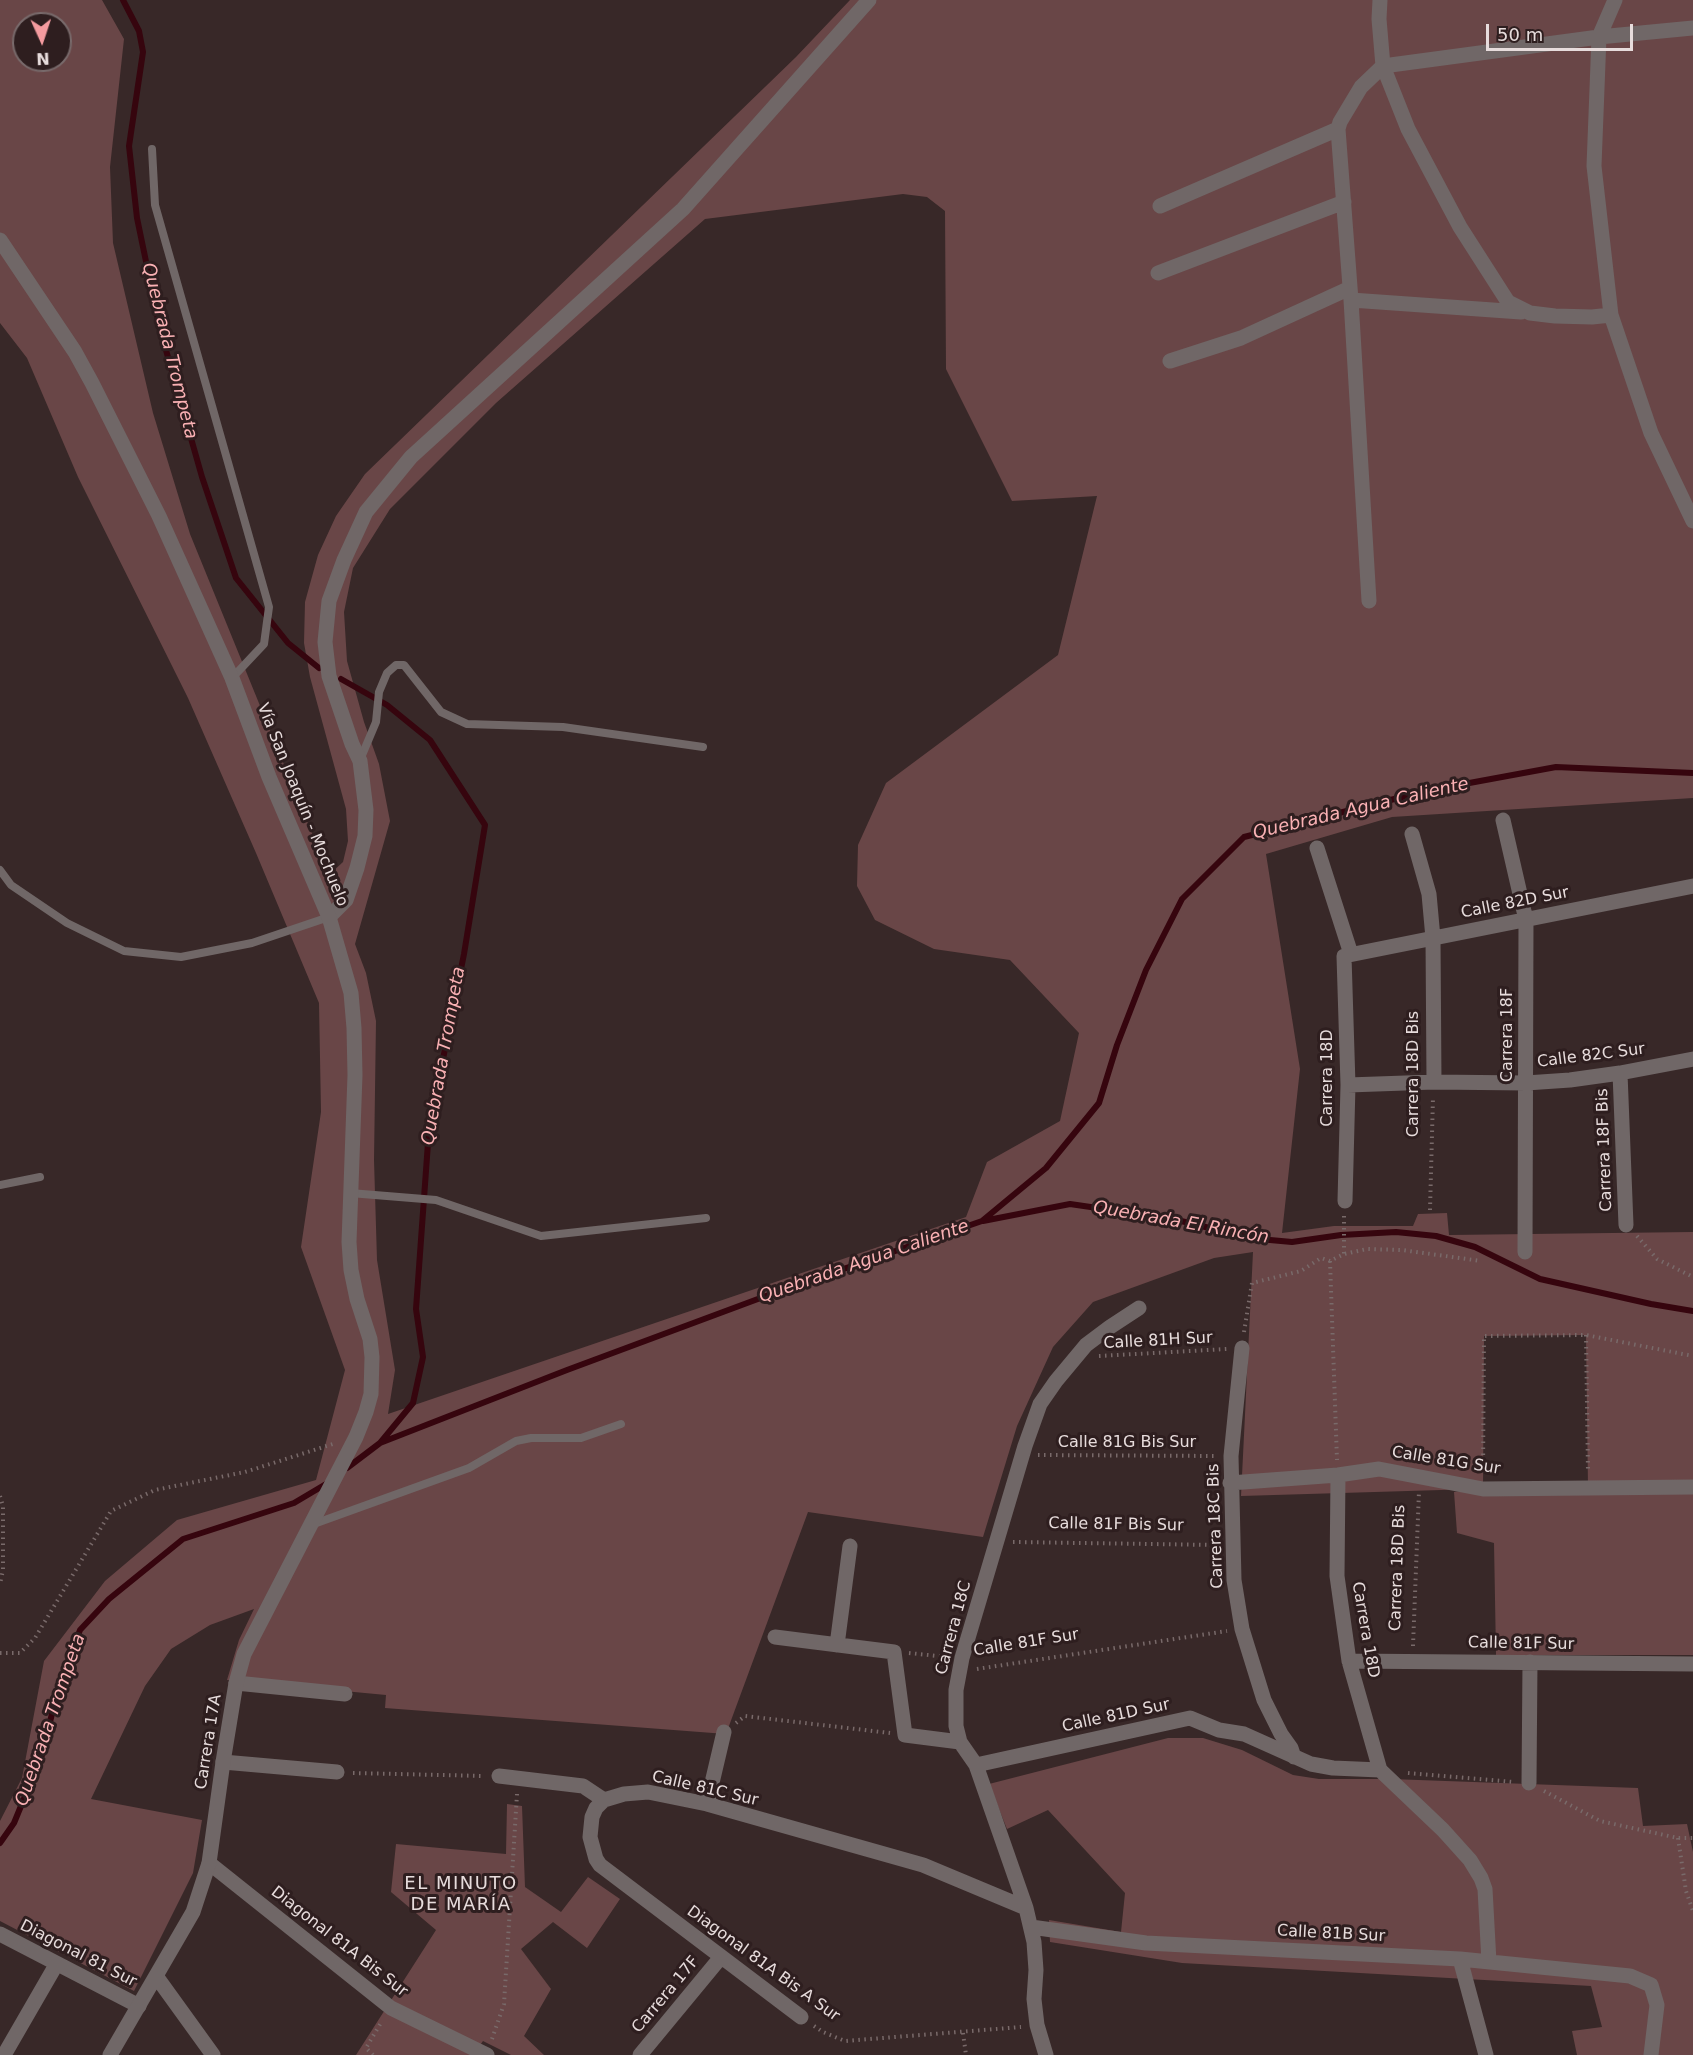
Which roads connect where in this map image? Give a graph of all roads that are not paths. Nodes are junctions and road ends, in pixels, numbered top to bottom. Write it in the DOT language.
graph roads {
  1 [pos="869,0"];
  2 [pos="1380,0"];
  3 [pos="1615,0"];
  4 [pos="1693,28"];
  5 [pos="1599,37"];
  6 [pos="1383,66"];
  7 [pos="1338,129"];
  8 [pos="152,148"];
  9 [pos="1344,202"];
  10 [pos="1160,206"];
  11 [pos="0,240"];
  12 [pos="1158,273"];
  13 [pos="1351,294"];
  14 [pos="1530,313"];
  15 [pos="1611,315"];
  16 [pos="1170,361"];
  17 [pos="1693,521"];
  18 [pos="1368,601"];
  19 [pos="232,678"];
  20 [pos="703,747"];
  21 [pos="360,760"];
  22 [pos="1503,820"];
  23 [pos="1412,834"];
  24 [pos="1317,848"];
  25 [pos="0,870"];
  26 [pos="1693,886"];
  27 [pos="328,917"];
  28 [pos="1526,920"];
  29 [pos="1433,938"];
  30 [pos="1347,955"];
  31 [pos="1693,1059"];
  32 [pos="1620,1073"];
  33 [pos="1434,1082"];
  34 [pos="1526,1083"];
  35 [pos="1348,1085"];
  36 [pos="40,1178"];
  37 [pos="0,1185"];
  38 [pos="350,1193"];
  39 [pos="1345,1201"];
  40 [pos="706,1218"];
  41 [pos="1626,1224"];
  42 [pos="1525,1252"];
  43 [pos="1139,1308"];
  44 [pos="1242,1348"];
  45 [pos="621,1424"];
  46 [pos="356,1437"];
  47 [pos="1338,1475"];
  48 [pos="1230,1483"];
  49 [pos="1693,1487"];
  50 [pos="311,1525"];
  51 [pos="850,1546"];
  52 [pos="775,1637"];
  53 [pos="837,1645"];
  54 [pos="1349,1661"];
  55 [pos="1530,1662"];
  56 [pos="1693,1664"];
  57 [pos="237,1683"];
  58 [pos="345,1694"];
  59 [pos="724,1732"];
  60 [pos="960,1742"];
  61 [pos="1294,1757"];
  62 [pos="223,1762"];
  63 [pos="976,1765"];
  64 [pos="1380,1770"];
  65 [pos="337,1772"];
  66 [pos="499,1776"];
  67 [pos="1529,1783"];
  68 [pos="604,1800"];
  69 [pos="707,1804"];
  70 [pos="209,1863"];
  71 [pos="1026,1908"];
  72 [pos="1031,1927"];
  73 [pos="0,1934"];
  74 [pos="721,1958"];
  75 [pos="1460,1959"];
  76 [pos="1489,1962"];
  77 [pos="57,1965"];
  78 [pos="156,1976"];
  79 [pos="139,2006"];
  80 [pos="801,2017"];
  81 [pos="4,2055"];
  82 [pos="110,2055"];
  83 [pos="213,2055"];
  84 [pos="486,2055"];
  85 [pos="640,2055"];
  86 [pos="1046,2055"];
  87 [pos="1486,2055"];
  88 [pos="1651,2055"];
  1 -- 21 [label="street"];
  2 -- 6 [label="street"];
  3 -- 5 [label="street"];
  4 -- 5 [label="street"];
  5 -- 6 [label="street"];
  5 -- 15 [label="street"];
  6 -- 7 [label="street"];
  6 -- 14 [label="street"];
  7 -- 9 [label="street"];
  7 -- 10 [label="street"];
  8 -- 19 [label="lane"];
  9 -- 12 [label="street"];
  9 -- 13 [label="street"];
  11 -- 19 [label="street, Vía San Joaquín - Mochuelo"];
  13 -- 14 [label="street"];
  13 -- 16 [label="street"];
  13 -- 18 [label="street"];
  14 -- 15 [label="street"];
  15 -- 17 [label="street"];
  19 -- 27 [label="street, Vía San Joaquín - Mochuelo"];
  20 -- 21 [label="lane"];
  21 -- 27 [label="street"];
  22 -- 28 [label="street, Carrera 18F"];
  23 -- 29 [label="street, Carrera 18D Bis"];
  24 -- 30 [label="street, Carrera 18D"];
  25 -- 27 [label="lane"];
  26 -- 28 [label="street, Calle 82D Sur"];
  27 -- 38 [label="street, Vía San Joaquín - Mochuelo"];
  28 -- 29 [label="street, Calle 82D Sur"];
  28 -- 34 [label="street, Carrera 18F"];
  29 -- 30 [label="street, Calle 82D Sur"];
  29 -- 33 [label="street, Carrera 18D Bis"];
  30 -- 35 [label="street, Carrera 18D"];
  31 -- 32 [label="street, Calle 82C Sur"];
  32 -- 34 [label="street, Calle 82C Sur"];
  32 -- 41 [label="street, Carrera 18F Bis"];
  33 -- 34 [label="street, Calle 82C Sur"];
  33 -- 35 [label="street, Calle 82C Sur"];
  34 -- 42 [label="street, Carrera 18F"];
  35 -- 39 [label="street, Carrera 18D"];
  36 -- 37 [label="lane"];
  38 -- 40 [label="lane"];
  38 -- 46 [label="street, Vía San Joaquín - Mochuelo"];
  43 -- 60 [label="street, Carrera 18C"];
  44 -- 48 [label="street, Carrera 18C Bis"];
  45 -- 50 [label="lane"];
  46 -- 50 [label="street, Carrera 17A"];
  47 -- 48 [label="street, Calle 81G Sur"];
  47 -- 49 [label="street, Calle 81G Sur"];
  47 -- 54 [label="street, Carrera 18D"];
  48 -- 61 [label="street, Carrera 18C Bis"];
  50 -- 57 [label="street, Carrera 17A"];
  51 -- 53 [label="street"];
  52 -- 53 [label="street"];
  53 -- 60 [label="street"];
  54 -- 55 [label="street, Calle 81F Sur"];
  54 -- 64 [label="street, Carrera 18D"];
  55 -- 56 [label="street, Calle 81F Sur"];
  55 -- 67 [label="street"];
  57 -- 58 [label="street"];
  57 -- 62 [label="street, Carrera 17A"];
  59 -- 69 [label="street"];
  60 -- 63 [label="street, Carrera 18C"];
  61 -- 63 [label="street, Calle 81D Sur"];
  61 -- 64 [label="street, Calle 81D Sur"];
  62 -- 65 [label="street"];
  62 -- 70 [label="street, Carrera 17A"];
  63 -- 71 [label="street, Carrera 18C"];
  64 -- 76 [label="street"];
  66 -- 68 [label="street"];
  68 -- 69 [label="street, Calle 81C Sur"];
  68 -- 74 [label="street, Diagonal 81A Bis A Sur"];
  69 -- 71 [label="street, Calle 81C Sur"];
  70 -- 78 [label="street, Carrera 17A"];
  70 -- 84 [label="street, Diagonal 81A Bis Sur"];
  71 -- 72 [label="street, Carrera 18C"];
  72 -- 75 [label="street, Calle 81B Sur"];
  72 -- 86 [label="street, Carrera 18C"];
  73 -- 77 [label="street, Diagonal 81 Sur"];
  74 -- 80 [label="street, Diagonal 81A Bis A Sur"];
  74 -- 85 [label="street, Carrera 17F"];
  75 -- 76 [label="street, Calle 81B Sur"];
  75 -- 87 [label="street"];
  76 -- 88 [label="street, Calle 81B Sur"];
  77 -- 79 [label="street, Diagonal 81 Sur"];
  77 -- 81 [label="street"];
  78 -- 79 [label="street, Carrera 17A"];
  78 -- 83 [label="street, Diagonal 81 Sur"];
  79 -- 82 [label="street, Carrera 17A"];
}
